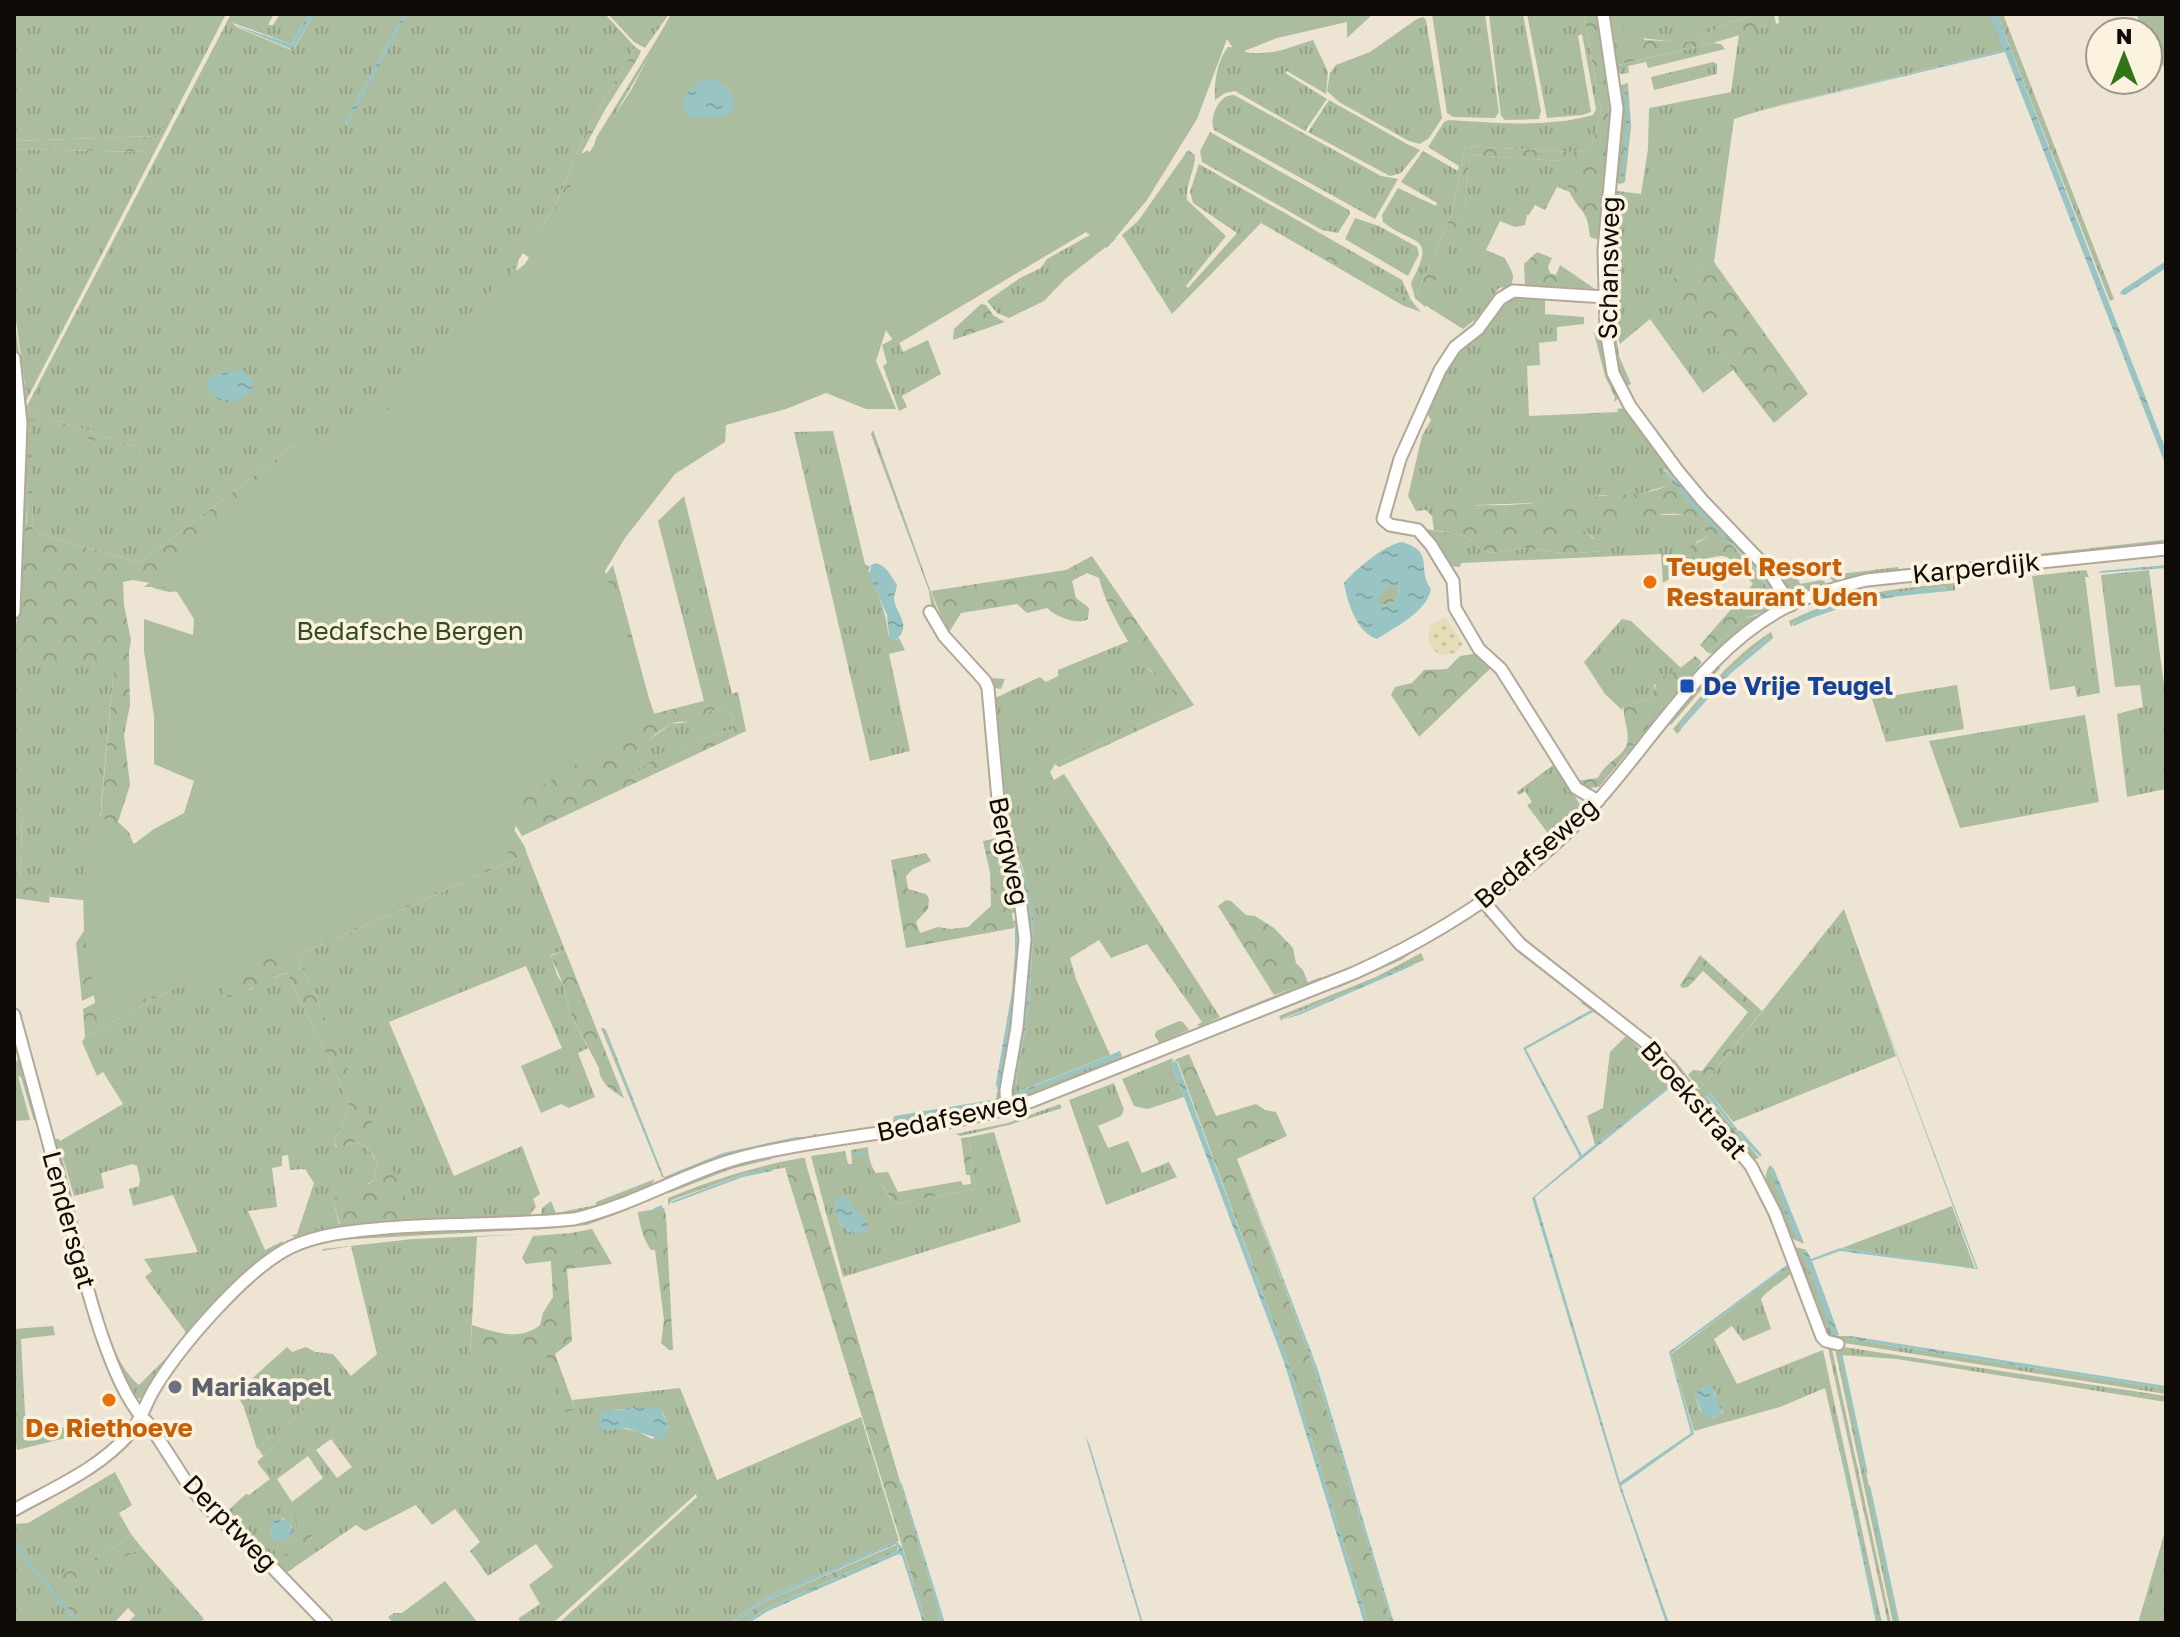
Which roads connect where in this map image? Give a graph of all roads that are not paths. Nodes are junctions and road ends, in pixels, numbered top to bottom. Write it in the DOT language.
graph roads {
  1 [pos="1603,14"];
  2 [pos="1605,297"];
  3 [pos="14,358"];
  4 [pos="15,521"];
  5 [pos="2166,549"];
  6 [pos="1791,605"];
  7 [pos="14,612"];
  8 [pos="930,612"];
  9 [pos="1598,801"];
  10 [pos="1484,902"];
  11 [pos="14,1015"];
  12 [pos="1007,1110"];
  13 [pos="1838,1344"];
  14 [pos="141,1418"];
  15 [pos="14,1510"];
  16 [pos="326,1623"];
  1 -- 2 [label="street, Schansweg"];
  2 -- 6 [label="street, Schansweg"];
  2 -- 9 [label="street"];
  3 -- 4 [label="street"];
  4 -- 7 [label="street"];
  5 -- 6 [label="street, Karperdijk"];
  6 -- 9 [label="street, Bedafseweg"];
  8 -- 12 [label="street, Bergweg"];
  9 -- 10 [label="street, Bedafseweg"];
  10 -- 12 [label="street, Bedafseweg"];
  10 -- 13 [label="street, Broekstraat"];
  11 -- 14 [label="street, Lendersgat"];
  12 -- 14 [label="street, Bedafseweg"];
  14 -- 15 [label="street, Bedafseweg"];
  14 -- 16 [label="street, Derptweg"];
}
